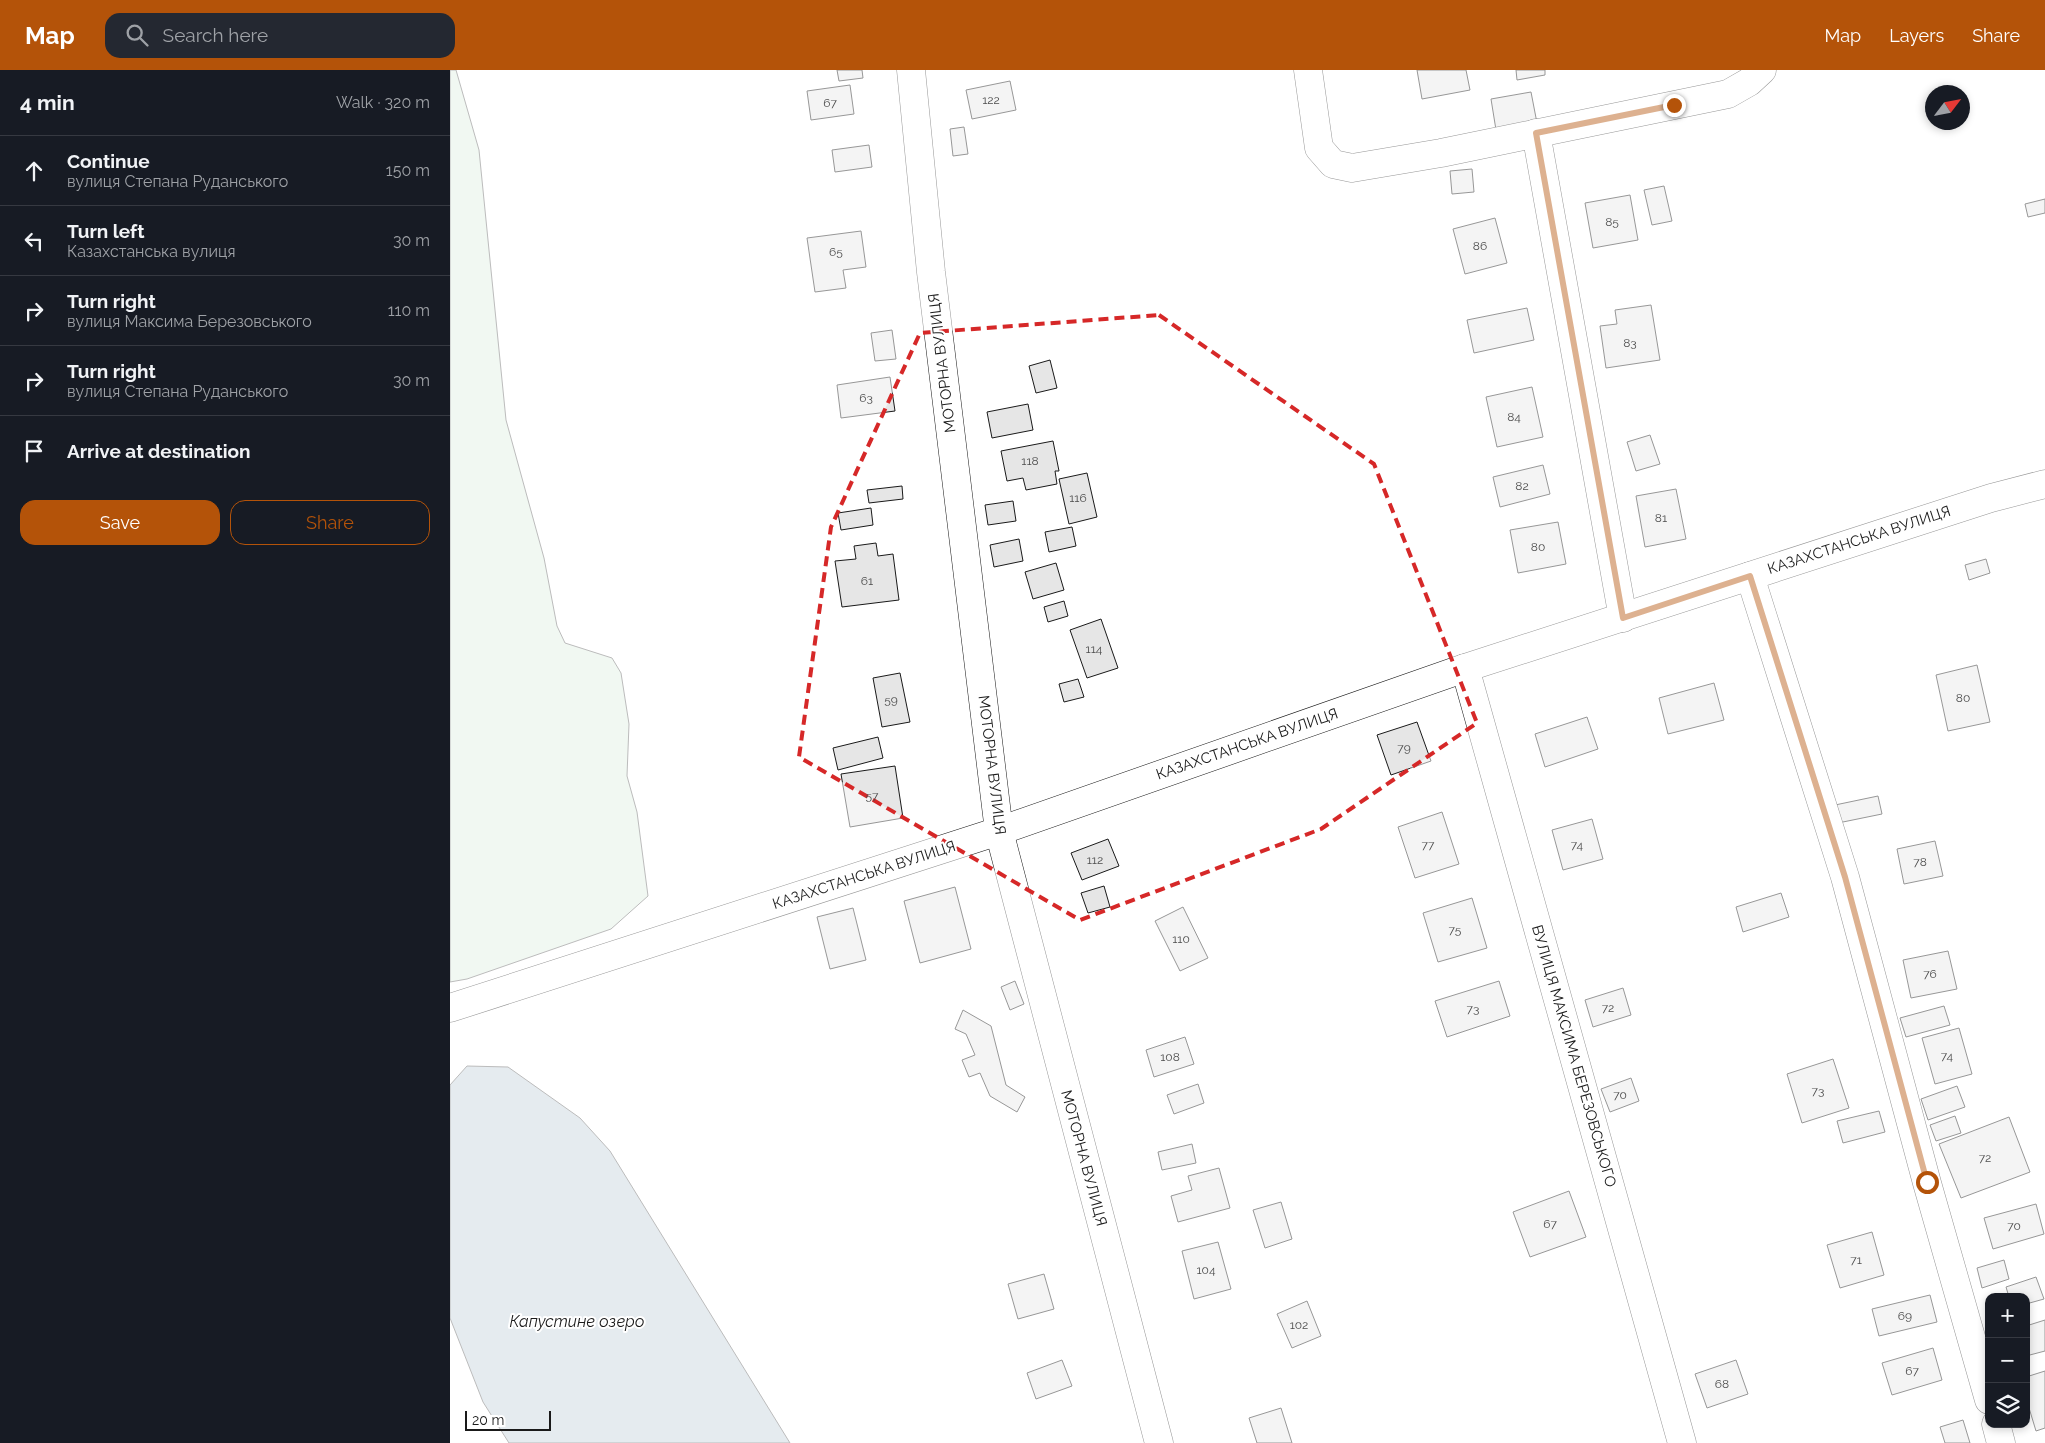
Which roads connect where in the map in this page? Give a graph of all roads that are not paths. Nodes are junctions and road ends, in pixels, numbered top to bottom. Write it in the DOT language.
graph roads {
  1 [pos="911,70"];
  2 [pos="1308,70"];
  3 [pos="1762,70"];
  4 [pos="1536,133"];
  5 [pos="2045,484"];
  6 [pos="1750,576"];
  7 [pos="1623,618"];
  8 [pos="1465,668"];
  9 [pos="999,831"];
  10 [pos="450,1008"];
  11 [pos="1985,1386"];
  12 [pos="1997,1428"];
  13 [pos="1159,1443"];
  14 [pos="1682,1443"];
  15 [pos="2001,1443"];
  1 -- 9 [label="street, МОТОРНА ВУЛИЦЯ"];
  2 -- 4 [label="street"];
  3 -- 4 [label="street"];
  4 -- 7 [label="street"];
  5 -- 6 [label="street, КАЗАХСТАНСЬКА ВУЛИЦЯ"];
  6 -- 7 [label="street, КАЗАХСТАНСЬКА ВУЛИЦЯ"];
  6 -- 11 [label="street"];
  7 -- 8 [label="street, КАЗАХСТАНСЬКА ВУЛИЦЯ"];
  8 -- 9 [label="street, КАЗАХСТАНСЬКА ВУЛИЦЯ"];
  8 -- 14 [label="street, ВУЛИЦЯ МАКСИМА БЕРЕЗОВСЬКОГО"];
  9 -- 10 [label="street, КАЗАХСТАНСЬКА ВУЛИЦЯ"];
  9 -- 13 [label="street, МОТОРНА ВУЛИЦЯ"];
  12 -- 15 [label="street"];
}
